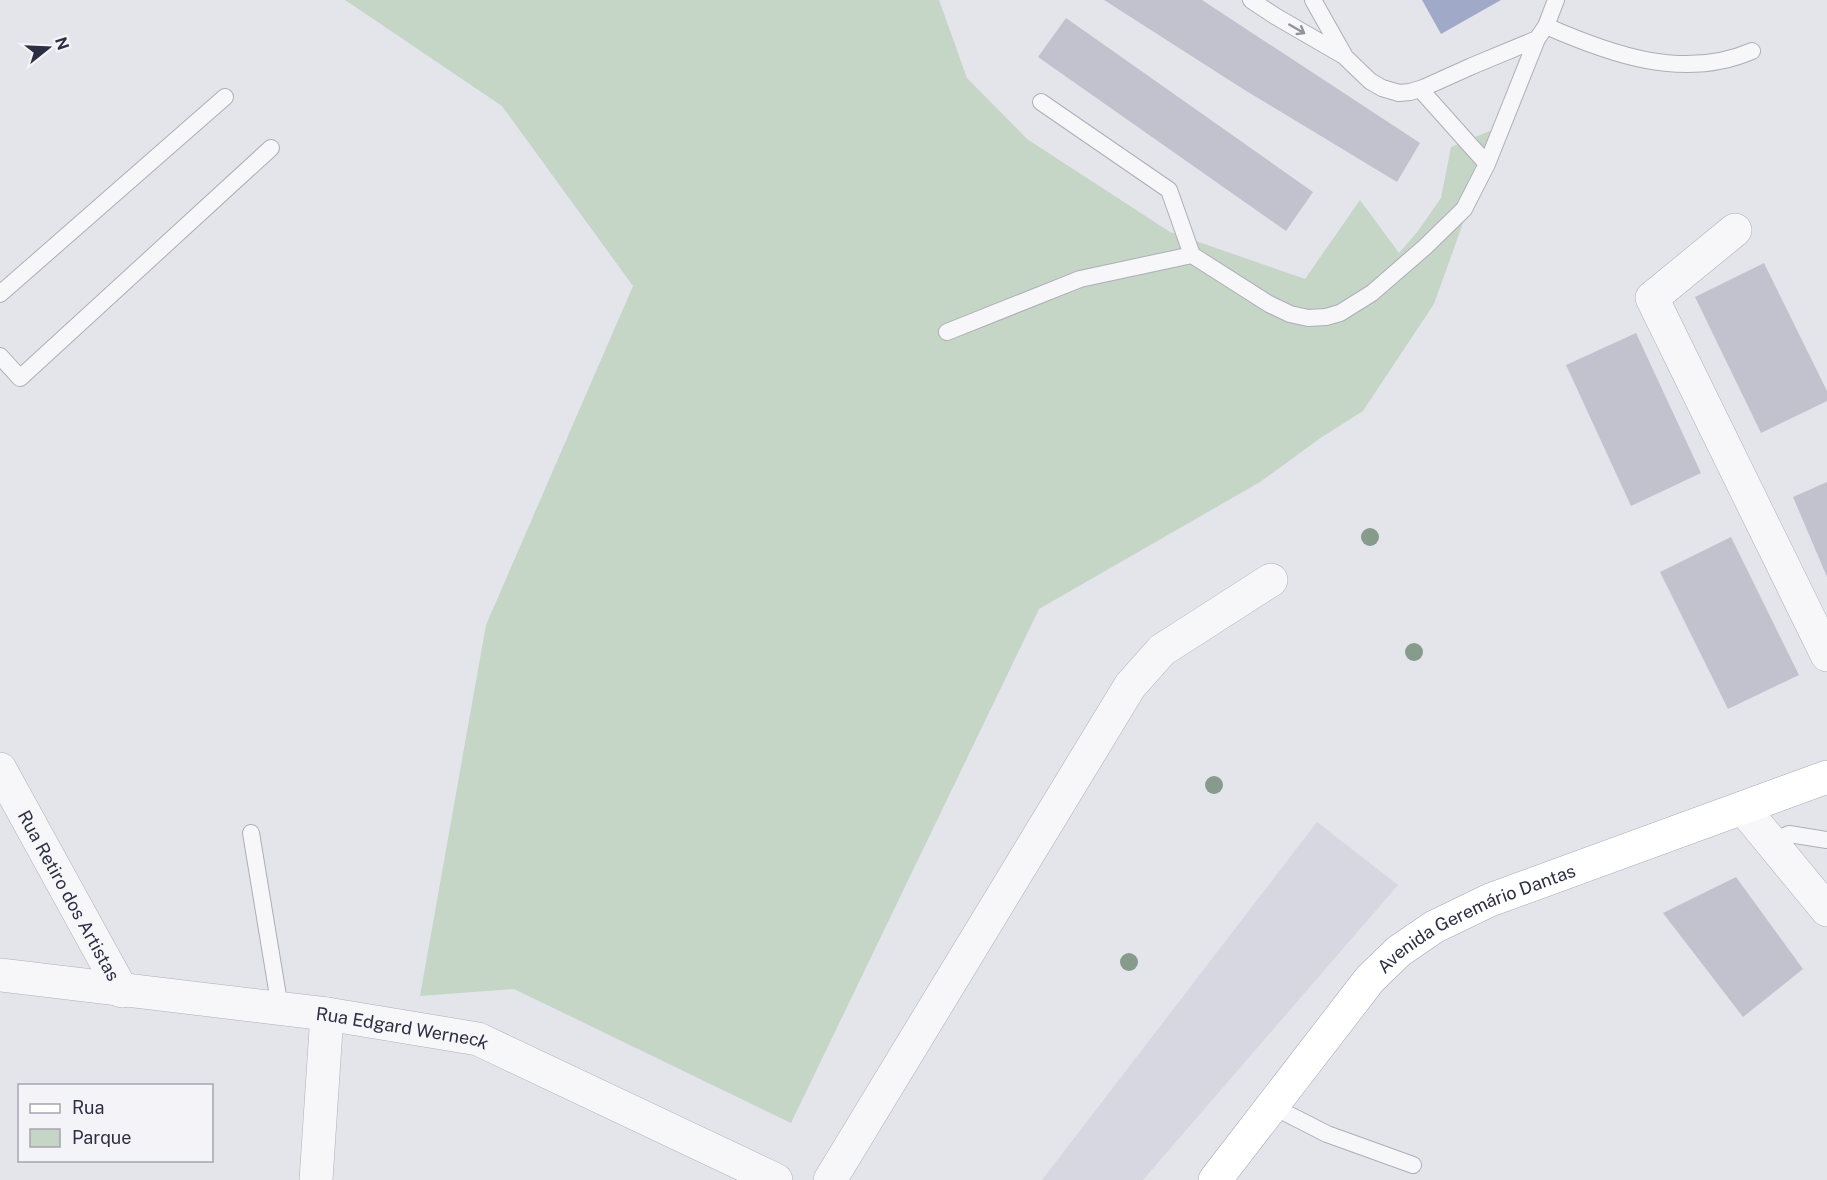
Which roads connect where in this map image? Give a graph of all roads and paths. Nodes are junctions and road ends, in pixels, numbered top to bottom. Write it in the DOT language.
graph roads {
  1 [pos="1251,0"];
  2 [pos="1313,0"];
  3 [pos="1555,5"];
  4 [pos="1541,32"];
  5 [pos="1752,51"];
  6 [pos="1344,56"];
  7 [pos="1420,89"];
  8 [pos="225,97"];
  9 [pos="1041,102"];
  10 [pos="271,148"];
  11 [pos="1488,164"];
  12 [pos="1735,230"];
  13 [pos="1192,255"];
  14 [pos="0,294"];
  15 [pos="946,332"];
  16 [pos="0,356"];
  17 [pos="1272,580"];
  18 [pos="1827,655"];
  19 [pos="0,769"];
  20 [pos="1827,777"];
  21 [pos="1743,808"];
  22 [pos="251,833"];
  23 [pos="1827,840"];
  24 [pos="1771,842"];
  25 [pos="1827,910"];
  26 [pos="0,975"];
  27 [pos="122,991"];
  28 [pos="280,1008"];
  29 [pos="327,1014"];
  30 [pos="1272,1106"];
  31 [pos="1413,1165"];
  32 [pos="316,1180"];
  33 [pos="776,1180"];
  34 [pos="830,1180"];
  35 [pos="1215,1180"];
  1 -- 6 [label="lane, one-way"];
  2 -- 6 [label="lane"];
  3 -- 4 [label="lane"];
  4 -- 5 [label="lane"];
  4 -- 7 [label="lane"];
  4 -- 11 [label="lane"];
  6 -- 7 [label="lane"];
  7 -- 11 [label="lane"];
  8 -- 14 [label="lane"];
  9 -- 13 [label="lane"];
  10 -- 16 [label="lane"];
  11 -- 13 [label="lane"];
  12 -- 18 [label="street"];
  13 -- 15 [label="lane"];
  17 -- 34 [label="street"];
  19 -- 27 [label="street, Rua Retiro dos Artistas"];
  20 -- 21 [label="main road, Avenida Geremário Dantas"];
  21 -- 24 [label="street"];
  21 -- 30 [label="main road, Avenida Geremário Dantas"];
  22 -- 28 [label="lane"];
  23 -- 24 [label="lane"];
  24 -- 25 [label="street"];
  26 -- 27 [label="street, Rua Edgard Werneck"];
  27 -- 28 [label="street, Rua Edgard Werneck"];
  28 -- 29 [label="street, Rua Edgard Werneck"];
  29 -- 32 [label="street"];
  29 -- 33 [label="street, Rua Edgard Werneck"];
  30 -- 31 [label="lane"];
  30 -- 35 [label="main road, Avenida Geremário Dantas"];
}
